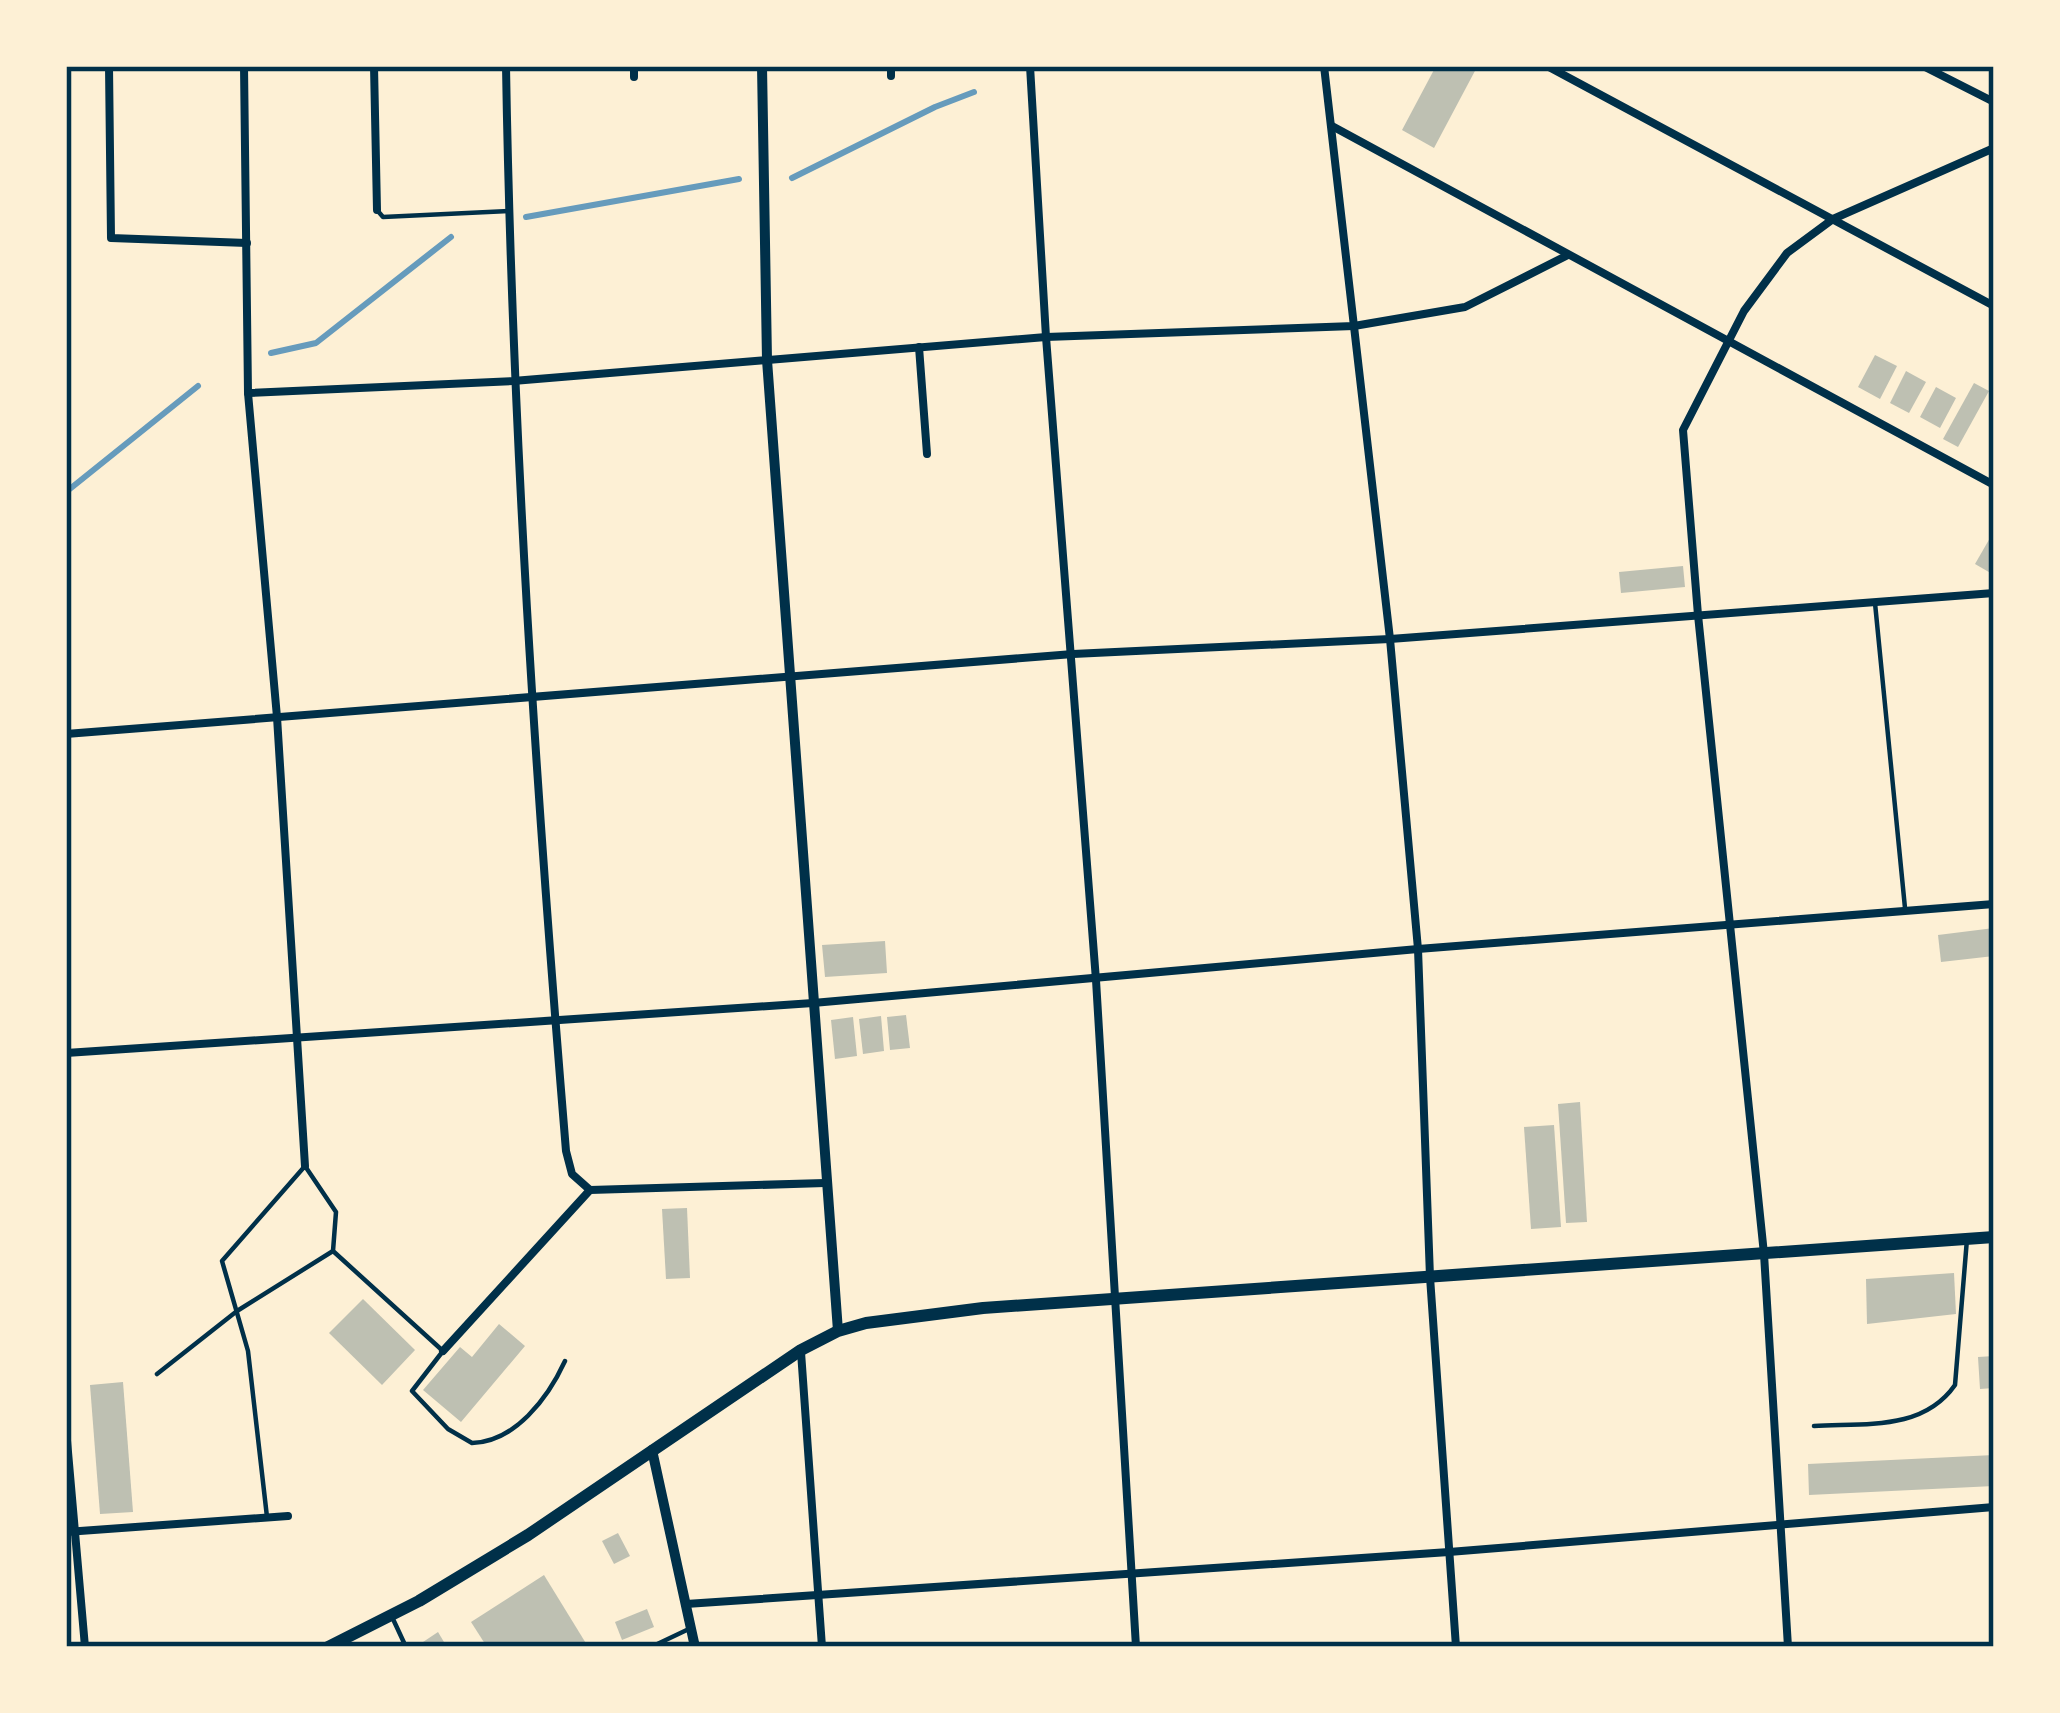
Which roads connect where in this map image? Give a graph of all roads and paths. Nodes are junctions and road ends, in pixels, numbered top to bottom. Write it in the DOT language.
graph roads {
  1 [pos="109,66"];
  2 [pos="244,66"];
  3 [pos="374,66"];
  4 [pos="506,66"];
  5 [pos="634,66"];
  6 [pos="762,66"];
  7 [pos="1030,66"];
  8 [pos="1324,66"];
  9 [pos="1547,66"];
  10 [pos="1923,66"];
  11 [pos="634,77"];
  12 [pos="1994,102"];
  13 [pos="1332,126"];
  14 [pos="1994,148"];
  15 [pos="377,210"];
  16 [pos="509,211"];
  17 [pos="1833,219"];
  18 [pos="247,243"];
  19 [pos="1568,256"];
  20 [pos="1994,306"];
  21 [pos="1354,326"];
  22 [pos="1046,337"];
  23 [pos="1730,343"];
  24 [pos="919,347"];
  25 [pos="767,360"];
  26 [pos="513,381"];
  27 [pos="248,393"];
  28 [pos="927,454"];
  29 [pos="1994,484"];
  30 [pos="1994,593"];
  31 [pos="1874,603"];
  32 [pos="1698,615"];
  33 [pos="1390,639"];
  34 [pos="1073,654"];
  35 [pos="788,677"];
  36 [pos="530,697"];
  37 [pos="277,717"];
  38 [pos="66,734"];
  39 [pos="1994,904"];
  40 [pos="1905,912"];
  41 [pos="1733,923"];
  42 [pos="1418,949"];
  43 [pos="1096,980"];
  44 [pos="813,1003"];
  45 [pos="555,1019"];
  46 [pos="298,1037"];
  47 [pos="66,1053"];
  48 [pos="305,1166"];
  49 [pos="825,1183"];
  50 [pos="590,1190"];
  51 [pos="1994,1237"];
  52 [pos="1966,1239"];
  53 [pos="333,1251"];
  54 [pos="1764,1254"];
  55 [pos="1430,1277"];
  56 [pos="1112,1301"];
  57 [pos="237,1311"];
  58 [pos="838,1331"];
  59 [pos="801,1350"];
  60 [pos="443,1351"];
  61 [pos="565,1361"];
  62 [pos="157,1374"];
  63 [pos="1814,1426"];
  64 [pos="66,1429"];
  65 [pos="652,1450"];
  66 [pos="1994,1507"];
  67 [pos="288,1516"];
  68 [pos="267,1517"];
  69 [pos="1783,1522"];
  70 [pos="70,1532"];
  71 [pos="1449,1552"];
  72 [pos="1130,1573"];
  73 [pos="818,1595"];
  74 [pos="686,1604"];
  75 [pos="391,1616"];
  76 [pos="691,1628"];
  77 [pos="85,1647"];
  78 [pos="328,1647"];
  79 [pos="406,1647"];
  80 [pos="651,1647"];
  81 [pos="694,1647"];
  82 [pos="822,1647"];
  83 [pos="1136,1647"];
  84 [pos="1456,1647"];
  85 [pos="1788,1647"];
  1 -- 18 [label="street"];
  2 -- 18 [label="street"];
  3 -- 15 [label="street"];
  4 -- 16 [label="street"];
  5 -- 11 [label="street"];
  6 -- 25 [label="street"];
  7 -- 22 [label="street"];
  8 -- 13 [label="street"];
  9 -- 17 [label="street"];
  10 -- 12 [label="street"];
  13 -- 19 [label="street"];
  13 -- 21 [label="street"];
  14 -- 17 [label="street"];
  15 -- 16 [label="lane"];
  16 -- 26 [label="street"];
  17 -- 20 [label="street"];
  17 -- 23 [label="street"];
  18 -- 27 [label="street"];
  19 -- 21 [label="street"];
  19 -- 23 [label="street"];
  21 -- 22 [label="street"];
  21 -- 33 [label="street"];
  22 -- 24 [label="street"];
  22 -- 34 [label="street"];
  23 -- 29 [label="street"];
  23 -- 32 [label="street"];
  24 -- 25 [label="street"];
  24 -- 28 [label="street"];
  25 -- 26 [label="street"];
  25 -- 35 [label="street"];
  26 -- 27 [label="street"];
  26 -- 36 [label="street"];
  27 -- 37 [label="street"];
  30 -- 31 [label="street"];
  31 -- 32 [label="street"];
  31 -- 40 [label="lane"];
  32 -- 33 [label="street"];
  32 -- 41 [label="street"];
  33 -- 34 [label="street"];
  33 -- 42 [label="street"];
  34 -- 35 [label="street"];
  34 -- 43 [label="street"];
  35 -- 36 [label="street"];
  35 -- 44 [label="street"];
  36 -- 37 [label="street"];
  36 -- 45 [label="street"];
  37 -- 38 [label="street"];
  37 -- 46 [label="street"];
  39 -- 40 [label="street"];
  40 -- 41 [label="street"];
  41 -- 42 [label="street"];
  41 -- 54 [label="street"];
  42 -- 43 [label="street"];
  42 -- 55 [label="street"];
  43 -- 44 [label="street"];
  43 -- 56 [label="street"];
  44 -- 45 [label="street"];
  44 -- 49 [label="street"];
  45 -- 46 [label="street"];
  45 -- 50 [label="street"];
  46 -- 47 [label="street"];
  46 -- 48 [label="street"];
  48 -- 53 [label="lane"];
  48 -- 57 [label="lane"];
  49 -- 50 [label="street"];
  49 -- 58 [label="street"];
  50 -- 60 [label="street"];
  51 -- 52 [label="main road"];
  52 -- 54 [label="main road"];
  52 -- 63 [label="lane"];
  53 -- 57 [label="lane"];
  53 -- 60 [label="lane"];
  54 -- 55 [label="main road"];
  54 -- 69 [label="street"];
  55 -- 56 [label="main road"];
  55 -- 71 [label="street"];
  56 -- 58 [label="main road"];
  56 -- 72 [label="street"];
  57 -- 62 [label="lane"];
  57 -- 68 [label="lane"];
  58 -- 59 [label="main road"];
  59 -- 65 [label="main road"];
  59 -- 73 [label="street"];
  60 -- 61 [label="lane"];
  64 -- 70 [label="street"];
  65 -- 74 [label="street"];
  65 -- 75 [label="main road"];
  66 -- 69 [label="street"];
  67 -- 68 [label="street"];
  68 -- 70 [label="street"];
  69 -- 71 [label="street"];
  69 -- 85 [label="street"];
  70 -- 77 [label="street"];
  71 -- 72 [label="street"];
  71 -- 84 [label="street"];
  72 -- 73 [label="street"];
  72 -- 83 [label="street"];
  73 -- 74 [label="street"];
  73 -- 82 [label="street"];
  74 -- 76 [label="street"];
  75 -- 78 [label="main road"];
  75 -- 79 [label="lane"];
  76 -- 80 [label="lane"];
  76 -- 81 [label="street"];
}
